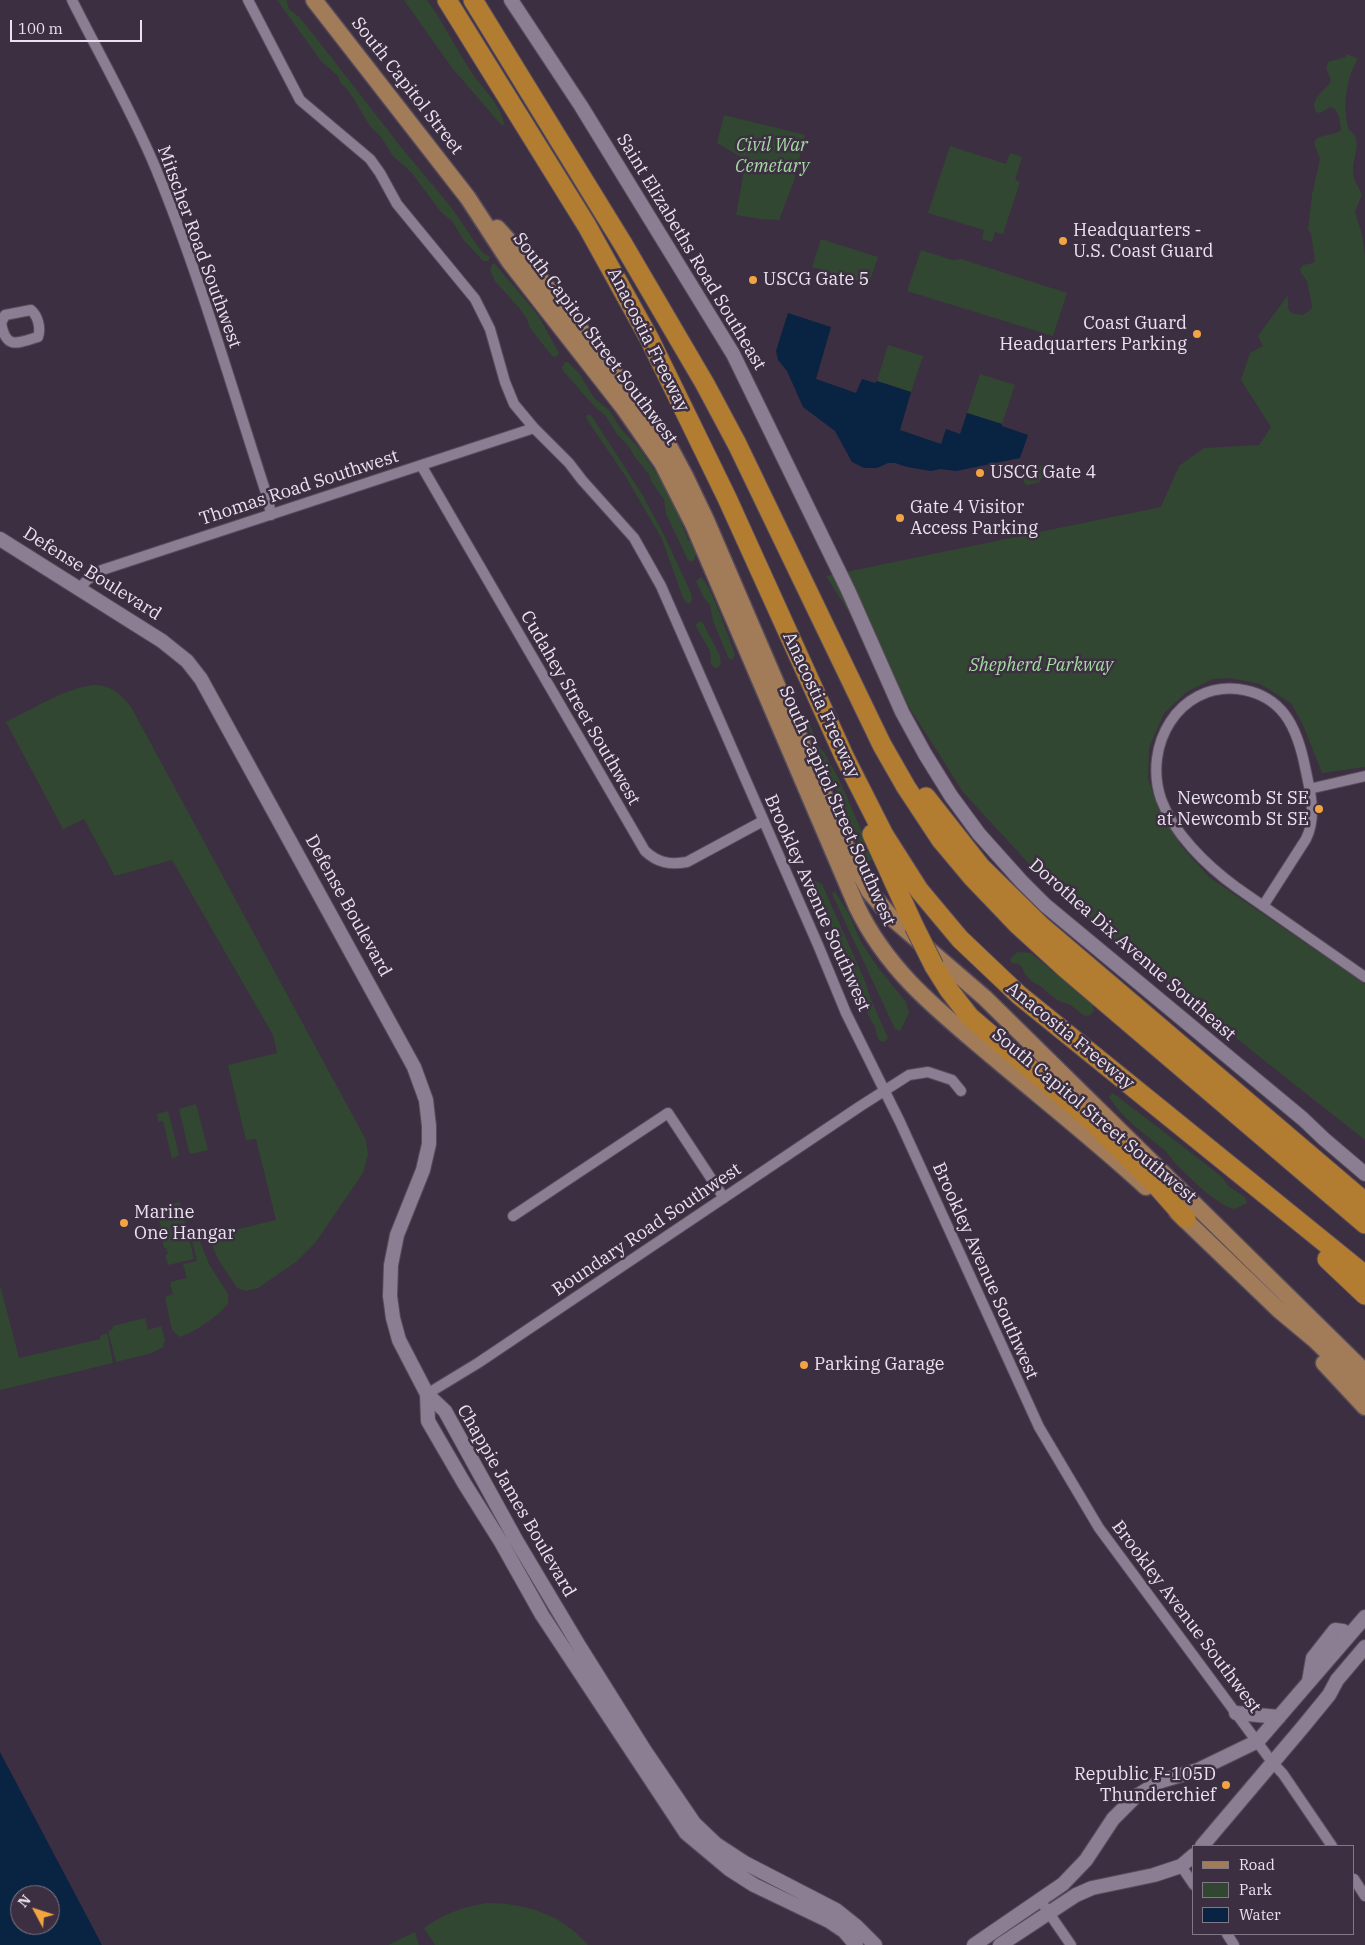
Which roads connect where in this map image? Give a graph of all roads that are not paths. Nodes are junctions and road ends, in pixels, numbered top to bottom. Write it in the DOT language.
graph roads {
  1 [pos="72,0"];
  2 [pos="248,0"];
  3 [pos="314,0"];
  4 [pos="447,0"];
  5 [pos="473,0"];
  6 [pos="511,0"];
  7 [pos="468,198"];
  8 [pos="534,428"];
  9 [pos="705,456"];
  10 [pos="421,465"];
  11 [pos="271,515"];
  12 [pos="0,539"];
  13 [pos="834,560"];
  14 [pos="79,589"];
  15 [pos="832,639"];
  16 [pos="1365,776"];
  17 [pos="1309,788"];
  18 [pos="763,821"];
  19 [pos="1263,906"];
  20 [pos="1365,977"];
  21 [pos="961,1090"];
  22 [pos="885,1092"];
  23 [pos="1303,1119"];
  24 [pos="1219,1157"];
  25 [pos="1365,1164"];
  26 [pos="1365,1174"];
  27 [pos="724,1198"];
  28 [pos="1365,1202"];
  29 [pos="513,1216"];
  30 [pos="1186,1219"];
  31 [pos="1365,1224"];
  32 [pos="1365,1275"];
  33 [pos="1275,1284"];
  34 [pos="1365,1295"];
  35 [pos="1279,1310"];
  36 [pos="1365,1358"];
  37 [pos="1365,1372"];
  38 [pos="1365,1389"];
  39 [pos="426,1394"];
  40 [pos="1365,1407"];
  41 [pos="1365,1608"];
  42 [pos="1365,1617"];
  43 [pos="1365,1627"];
  44 [pos="1365,1647"];
  45 [pos="1365,1657"];
  46 [pos="1311,1674"];
  47 [pos="1329,1695"];
  48 [pos="1236,1712"];
  49 [pos="1280,1717"];
  50 [pos="1258,1741"];
  51 [pos="1272,1762"];
  52 [pos="1203,1845"];
  53 [pos="1331,1845"];
  54 [pos="1192,1857"];
  55 [pos="1181,1866"];
  56 [pos="1355,1881"];
  57 [pos="1192,1882"];
  58 [pos="1365,1896"];
  59 [pos="1040,1900"];
  60 [pos="1049,1912"];
  61 [pos="856,1945"];
  62 [pos="874,1945"];
  63 [pos="974,1945"];
  64 [pos="1000,1945"];
  65 [pos="1071,1945"];
  1 -- 11 [label="street, Mitscher Road Southwest"];
  2 -- 8 [label="street, Brookley Avenue Southwest"];
  3 -- 7 [label="main road, South Capitol Street"];
  4 -- 9 [label="highway, Anacostia Freeway"];
  5 -- 15 [label="highway, Anacostia Freeway"];
  6 -- 13 [label="street, Saint Elizabeths Road Southeast"];
  7 -- 30 [label="main road, South Capitol Street Southwest"];
  7 -- 33 [label="main road"];
  8 -- 10 [label="street, Thomas Road Southwest"];
  8 -- 18 [label="street, Brookley Avenue Southwest"];
  9 -- 24 [label="highway, Anacostia Freeway"];
  9 -- 30 [label="highway, bridge"];
  10 -- 11 [label="street, Thomas Road Southwest"];
  10 -- 18 [label="street, Cudahey Street Southwest"];
  11 -- 14 [label="street, Thomas Road Southwest"];
  12 -- 14 [label="street, Defense Boulevard"];
  13 -- 23 [label="street, Dorothea Dix Avenue Southeast"];
  14 -- 39 [label="street, Defense Boulevard"];
  15 -- 28 [label="highway"];
  15 -- 31 [label="highway, Anacostia Freeway"];
  16 -- 17 [label="street"];
  17 -- 19 [label="street"];
  17 -- 19 [label="street"];
  18 -- 22 [label="street, Brookley Avenue Southwest"];
  19 -- 20 [label="street"];
  21 -- 22 [label="street, Boundary Road Southwest"];
  22 -- 27 [label="street, Boundary Road Southwest"];
  22 -- 48 [label="street, Brookley Avenue Southwest"];
  23 -- 25 [label="street"];
  23 -- 26 [label="street, Dorothea Dix Avenue Southeast"];
  24 -- 32 [label="highway, Anacostia Freeway"];
  24 -- 34 [label="highway"];
  27 -- 29 [label="street"];
  27 -- 39 [label="street, Boundary Road Southwest"];
  30 -- 35 [label="main road, South Capitol Street Southwest"];
  33 -- 36 [label="main road"];
  33 -- 37 [label="main road"];
  35 -- 38 [label="main road, South Capitol Street Southwest"];
  35 -- 40 [label="main road"];
  39 -- 61 [label="street, Chappie James Boulevard"];
  39 -- 62 [label="street, Chappie James Boulevard"];
  41 -- 46 [label="street"];
  42 -- 46 [label="street"];
  43 -- 46 [label="street"];
  44 -- 47 [label="street"];
  45 -- 47 [label="street"];
  46 -- 49 [label="street"];
  47 -- 51 [label="street"];
  48 -- 49 [label="street"];
  48 -- 50 [label="street, Brookley Avenue Southwest"];
  49 -- 50 [label="street"];
  50 -- 51 [label="street, Brookley Avenue Southwest"];
  50 -- 59 [label="street"];
  51 -- 52 [label="street"];
  51 -- 53 [label="street, Brookley Avenue Southwest"];
  54 -- 55 [label="street"];
  55 -- 57 [label="street"];
  55 -- 60 [label="street"];
  56 -- 58 [label="street"];
  59 -- 60 [label="street"];
  59 -- 63 [label="street"];
  60 -- 64 [label="street"];
  60 -- 65 [label="street"];
}
